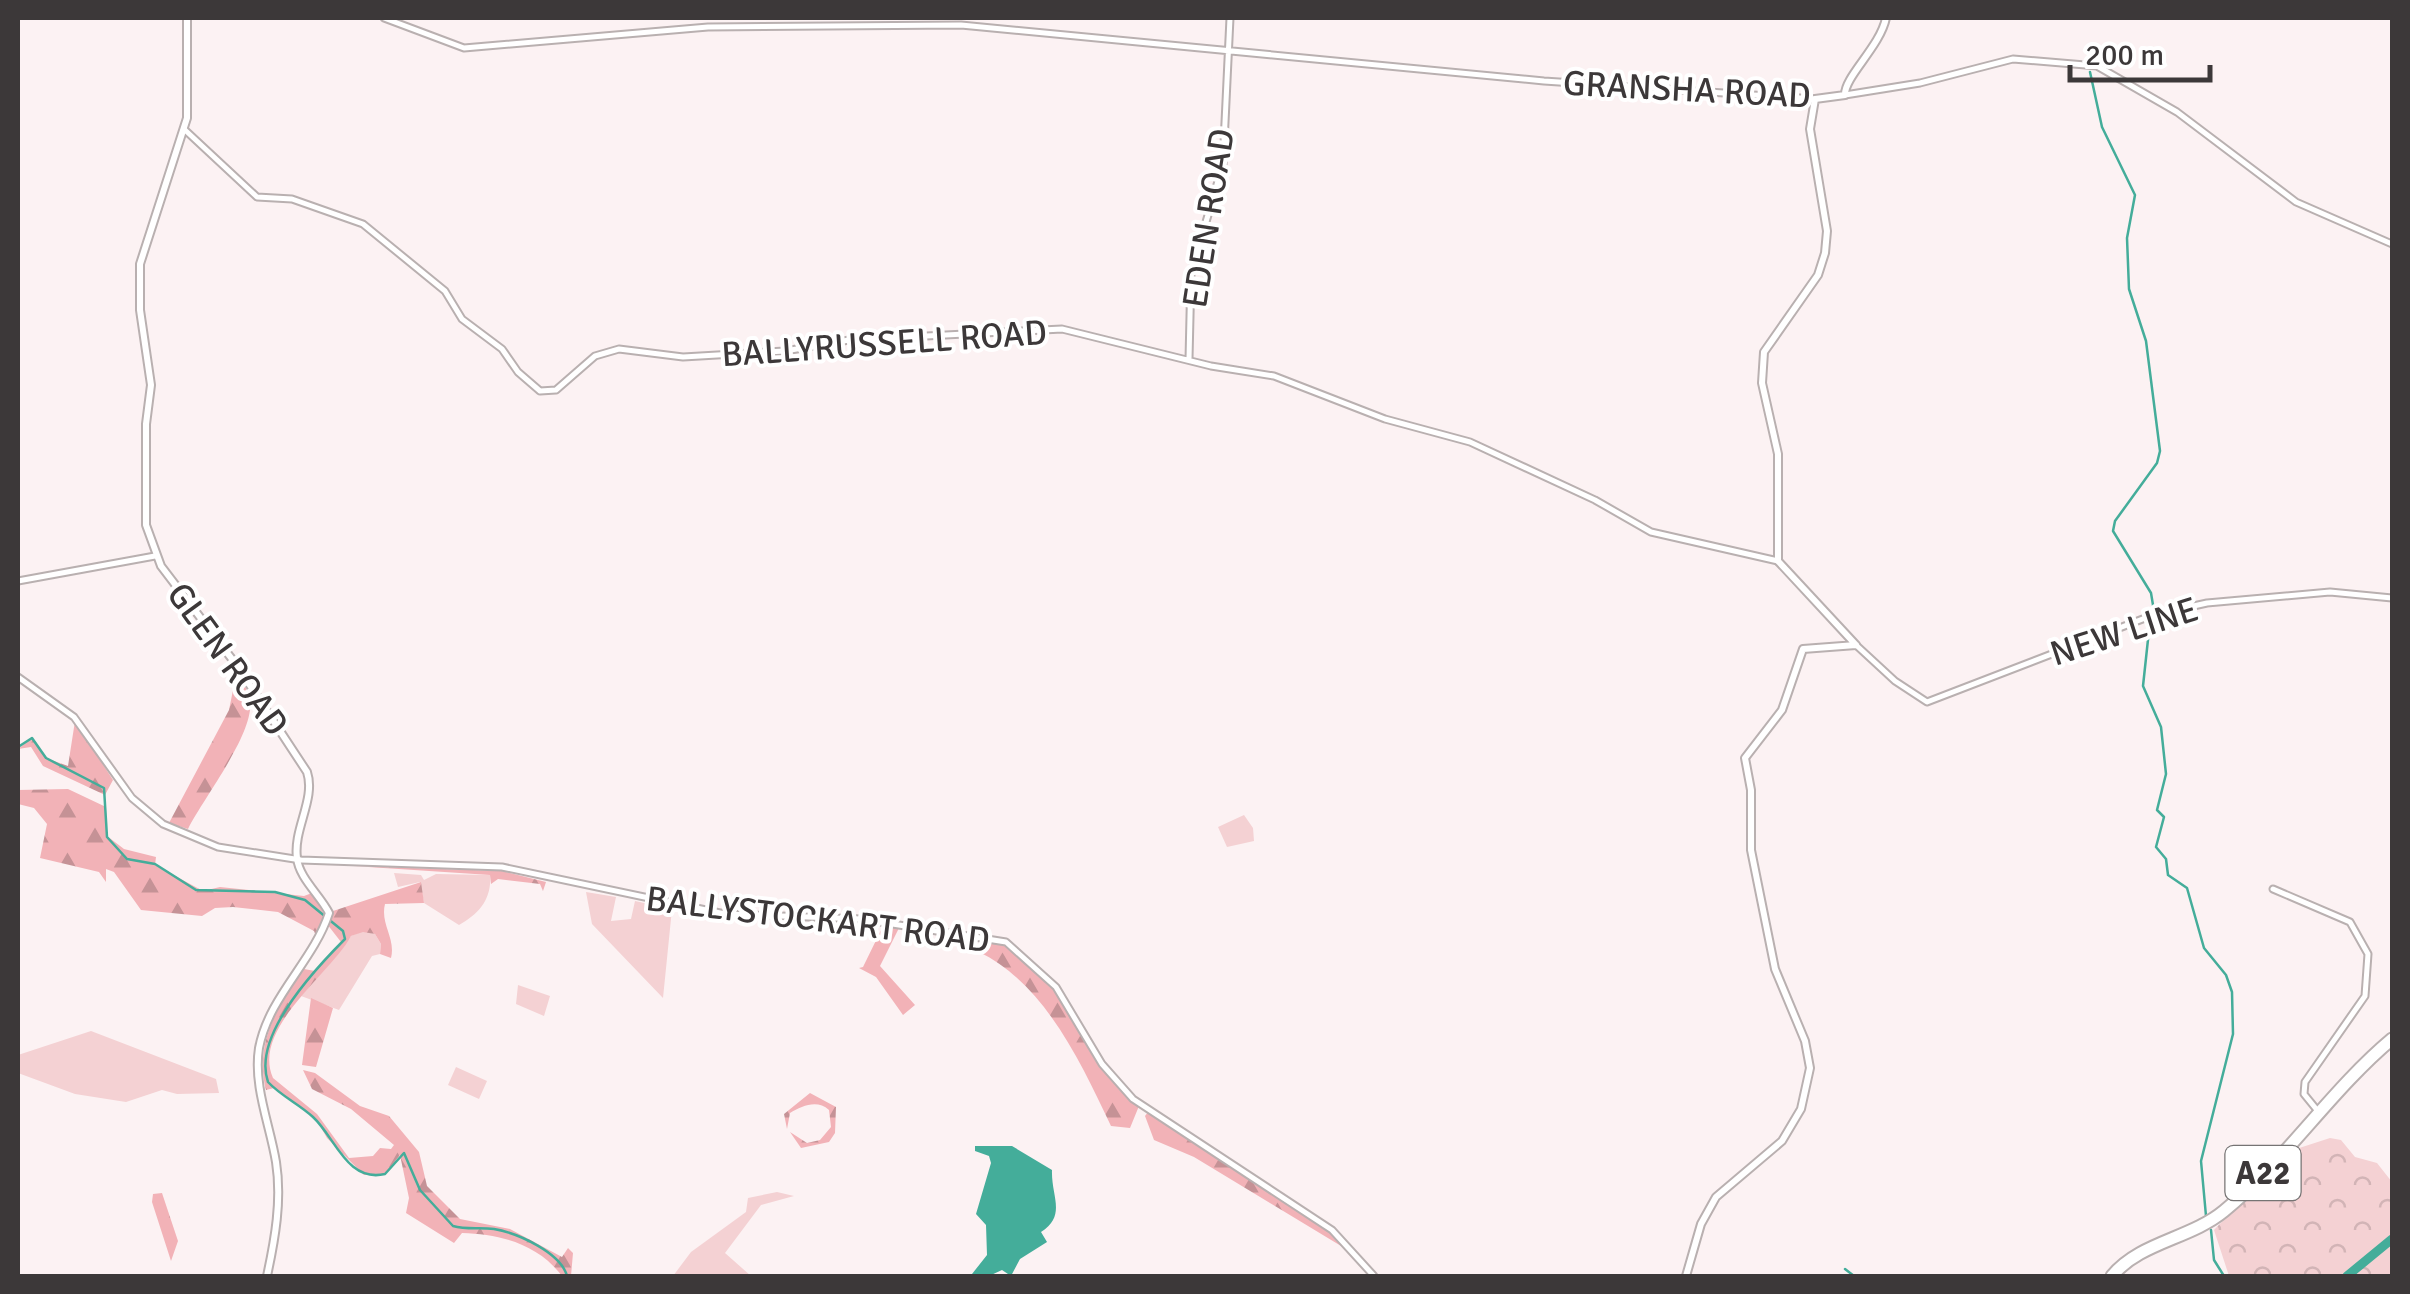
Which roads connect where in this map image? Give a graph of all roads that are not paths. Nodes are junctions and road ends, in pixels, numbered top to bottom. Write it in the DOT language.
graph roads {
  1 [pos="186,18"];
  2 [pos="384,18"];
  3 [pos="1230,18"];
  4 [pos="1886,18"];
  5 [pos="1226,47"];
  6 [pos="1845,95"];
  7 [pos="1815,99"];
  8 [pos="184,130"];
  9 [pos="2392,244"];
  10 [pos="1189,359"];
  11 [pos="155,556"];
  12 [pos="1778,561"];
  13 [pos="18,581"];
  14 [pos="2392,598"];
  15 [pos="1856,645"];
  16 [pos="18,677"];
  17 [pos="296,859"];
  18 [pos="2273,889"];
  19 [pos="2392,1038"];
  20 [pos="2320,1112"];
  21 [pos="267,1276"];
  22 [pos="1374,1276"];
  23 [pos="1686,1276"];
  24 [pos="2112,1276"];
  1 -- 8 [label="street, GLEN ROAD"];
  2 -- 5 [label="street, GRANSHA ROAD"];
  3 -- 5 [label="street, EDEN ROAD"];
  4 -- 6 [label="street"];
  5 -- 7 [label="street, GRANSHA ROAD"];
  5 -- 10 [label="street, EDEN ROAD"];
  6 -- 7 [label="street, GRANSHA ROAD"];
  6 -- 9 [label="street, GRANSHA ROAD"];
  7 -- 12 [label="street"];
  8 -- 10 [label="street, BALLYRUSSELL ROAD"];
  8 -- 11 [label="street, GLEN ROAD"];
  10 -- 12 [label="street, BALLYRUSSELL ROAD"];
  11 -- 13 [label="street"];
  11 -- 17 [label="street, GLEN ROAD"];
  12 -- 15 [label="street"];
  14 -- 15 [label="street, NEW LINE"];
  15 -- 23 [label="street"];
  16 -- 17 [label="street, BALLYSTOCKART ROAD"];
  17 -- 21 [label="street"];
  17 -- 22 [label="street, BALLYSTOCKART ROAD"];
  18 -- 20 [label="street"];
  19 -- 20 [label="highway, A22"];
  20 -- 24 [label="highway, A22"];
}
